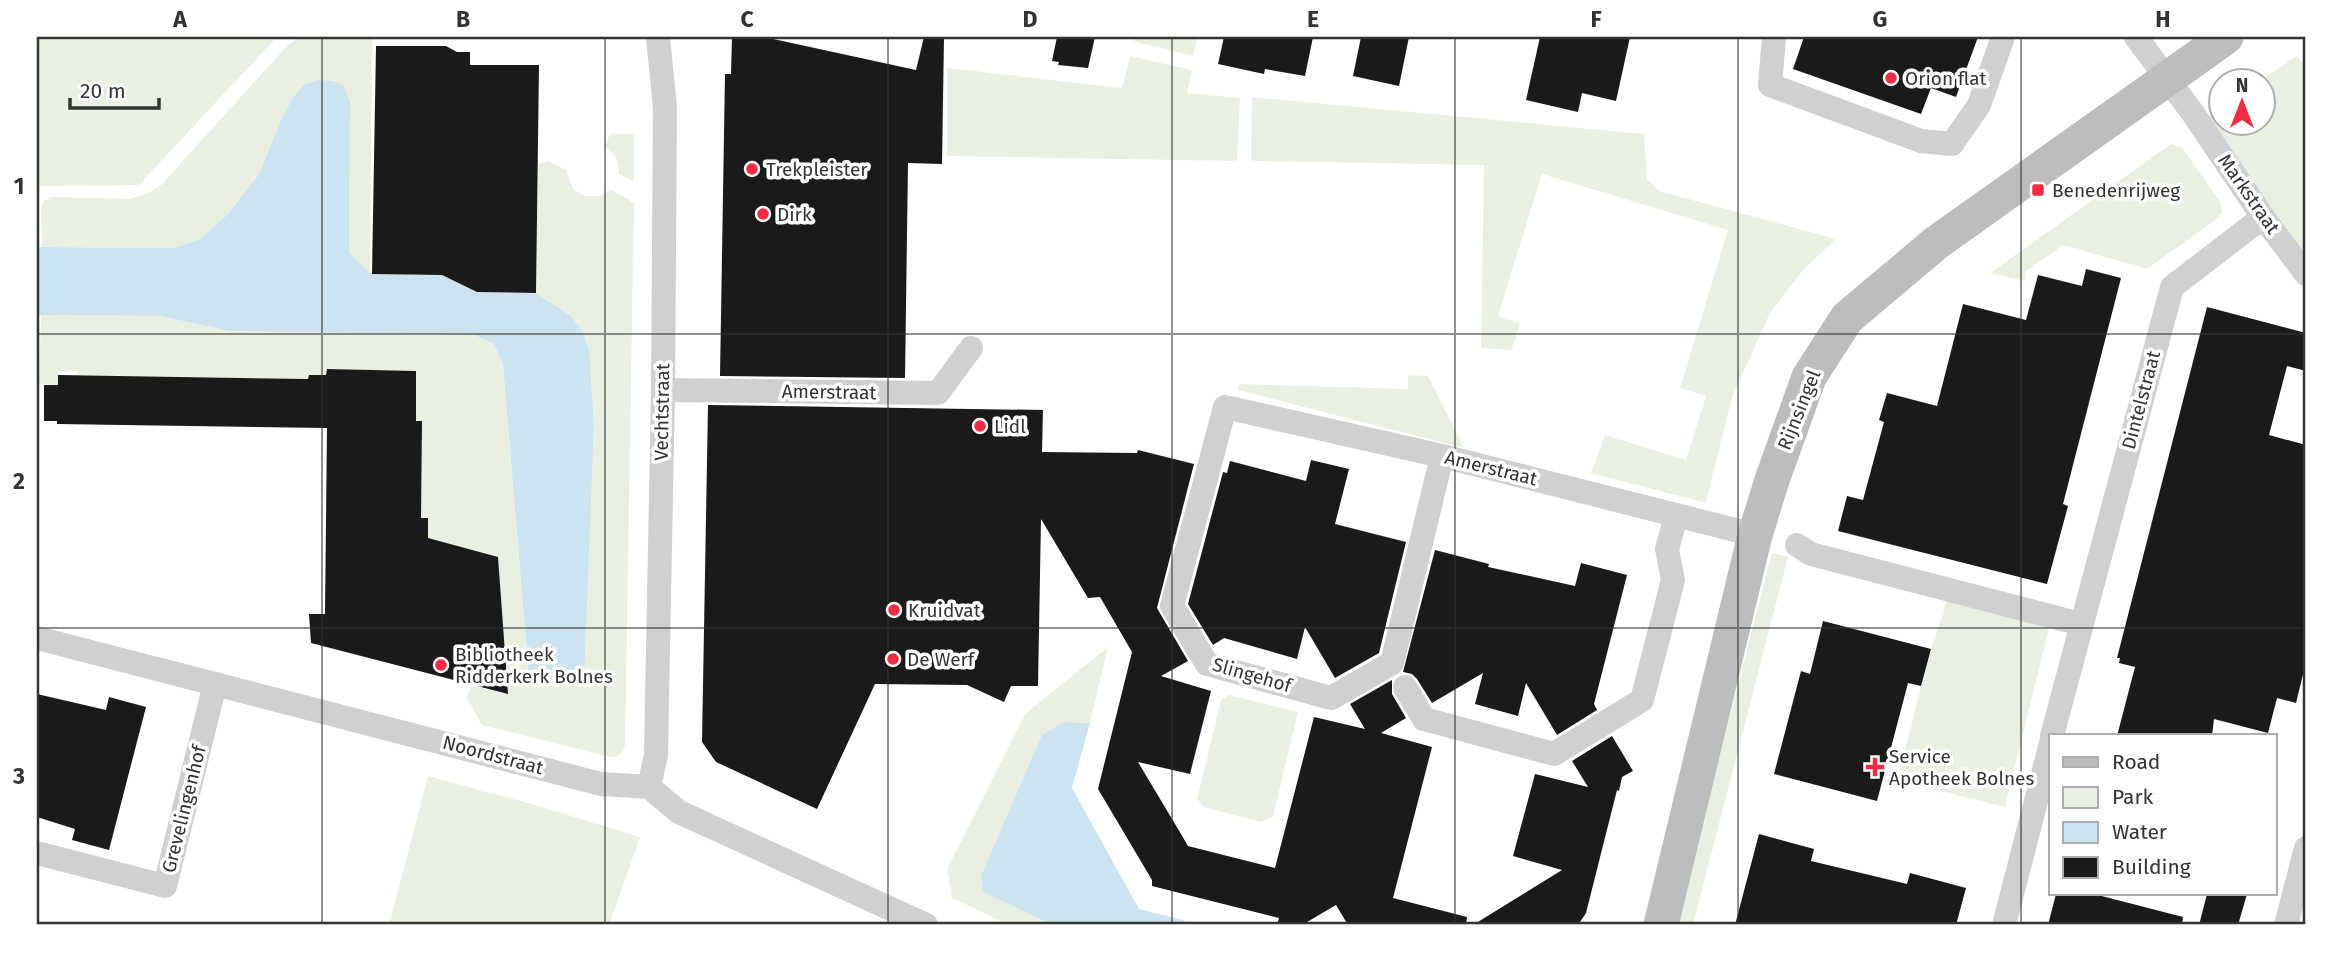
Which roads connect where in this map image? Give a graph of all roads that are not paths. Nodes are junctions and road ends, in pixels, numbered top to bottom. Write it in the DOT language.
graph roads {
  1 [pos="658,37"];
  2 [pos="1774,37"];
  3 [pos="2003,37"];
  4 [pos="2136,37"];
  5 [pos="2227,37"];
  6 [pos="2168,79"];
  7 [pos="2263,217"];
  8 [pos="2306,274"];
  9 [pos="971,348"];
  10 [pos="663,390"];
  11 [pos="1225,407"];
  12 [pos="1442,456"];
  13 [pos="1676,517"];
  14 [pos="1755,535"];
  15 [pos="1797,545"];
  16 [pos="2081,624"];
  17 [pos="37,638"];
  18 [pos="1398,675"];
  19 [pos="215,684"];
  20 [pos="2053,734"];
  21 [pos="2049,751"];
  22 [pos="649,787"];
  23 [pos="2306,848"];
  24 [pos="37,853"];
  25 [pos="926,925"];
  26 [pos="1661,925"];
  27 [pos="2004,925"];
  28 [pos="2286,925"];
  1 -- 10 [label="street, Vechtstraat"];
  2 -- 3 [label="street"];
  4 -- 6 [label="street, Markstraat"];
  5 -- 6 [label="street, Rijnsingel"];
  6 -- 7 [label="street, Markstraat"];
  6 -- 14 [label="street, Rijnsingel"];
  7 -- 8 [label="street, Markstraat"];
  7 -- 16 [label="street, Dintelstraat"];
  9 -- 10 [label="street, Amerstraat"];
  10 -- 22 [label="street, Vechtstraat"];
  11 -- 12 [label="street, Amerstraat"];
  11 -- 18 [label="street, Slingehof"];
  12 -- 13 [label="street, Amerstraat"];
  12 -- 18 [label="street"];
  13 -- 14 [label="street, Amerstraat"];
  13 -- 18 [label="street"];
  14 -- 26 [label="street, Rijnsingel"];
  15 -- 16 [label="street"];
  16 -- 20 [label="street, Dintelstraat"];
  17 -- 19 [label="street, Noordstraat"];
  19 -- 22 [label="street, Noordstraat"];
  19 -- 24 [label="street, Grevelingenhof"];
  21 -- 27 [label="street"];
  22 -- 25 [label="street"];
  23 -- 28 [label="street"];
}
